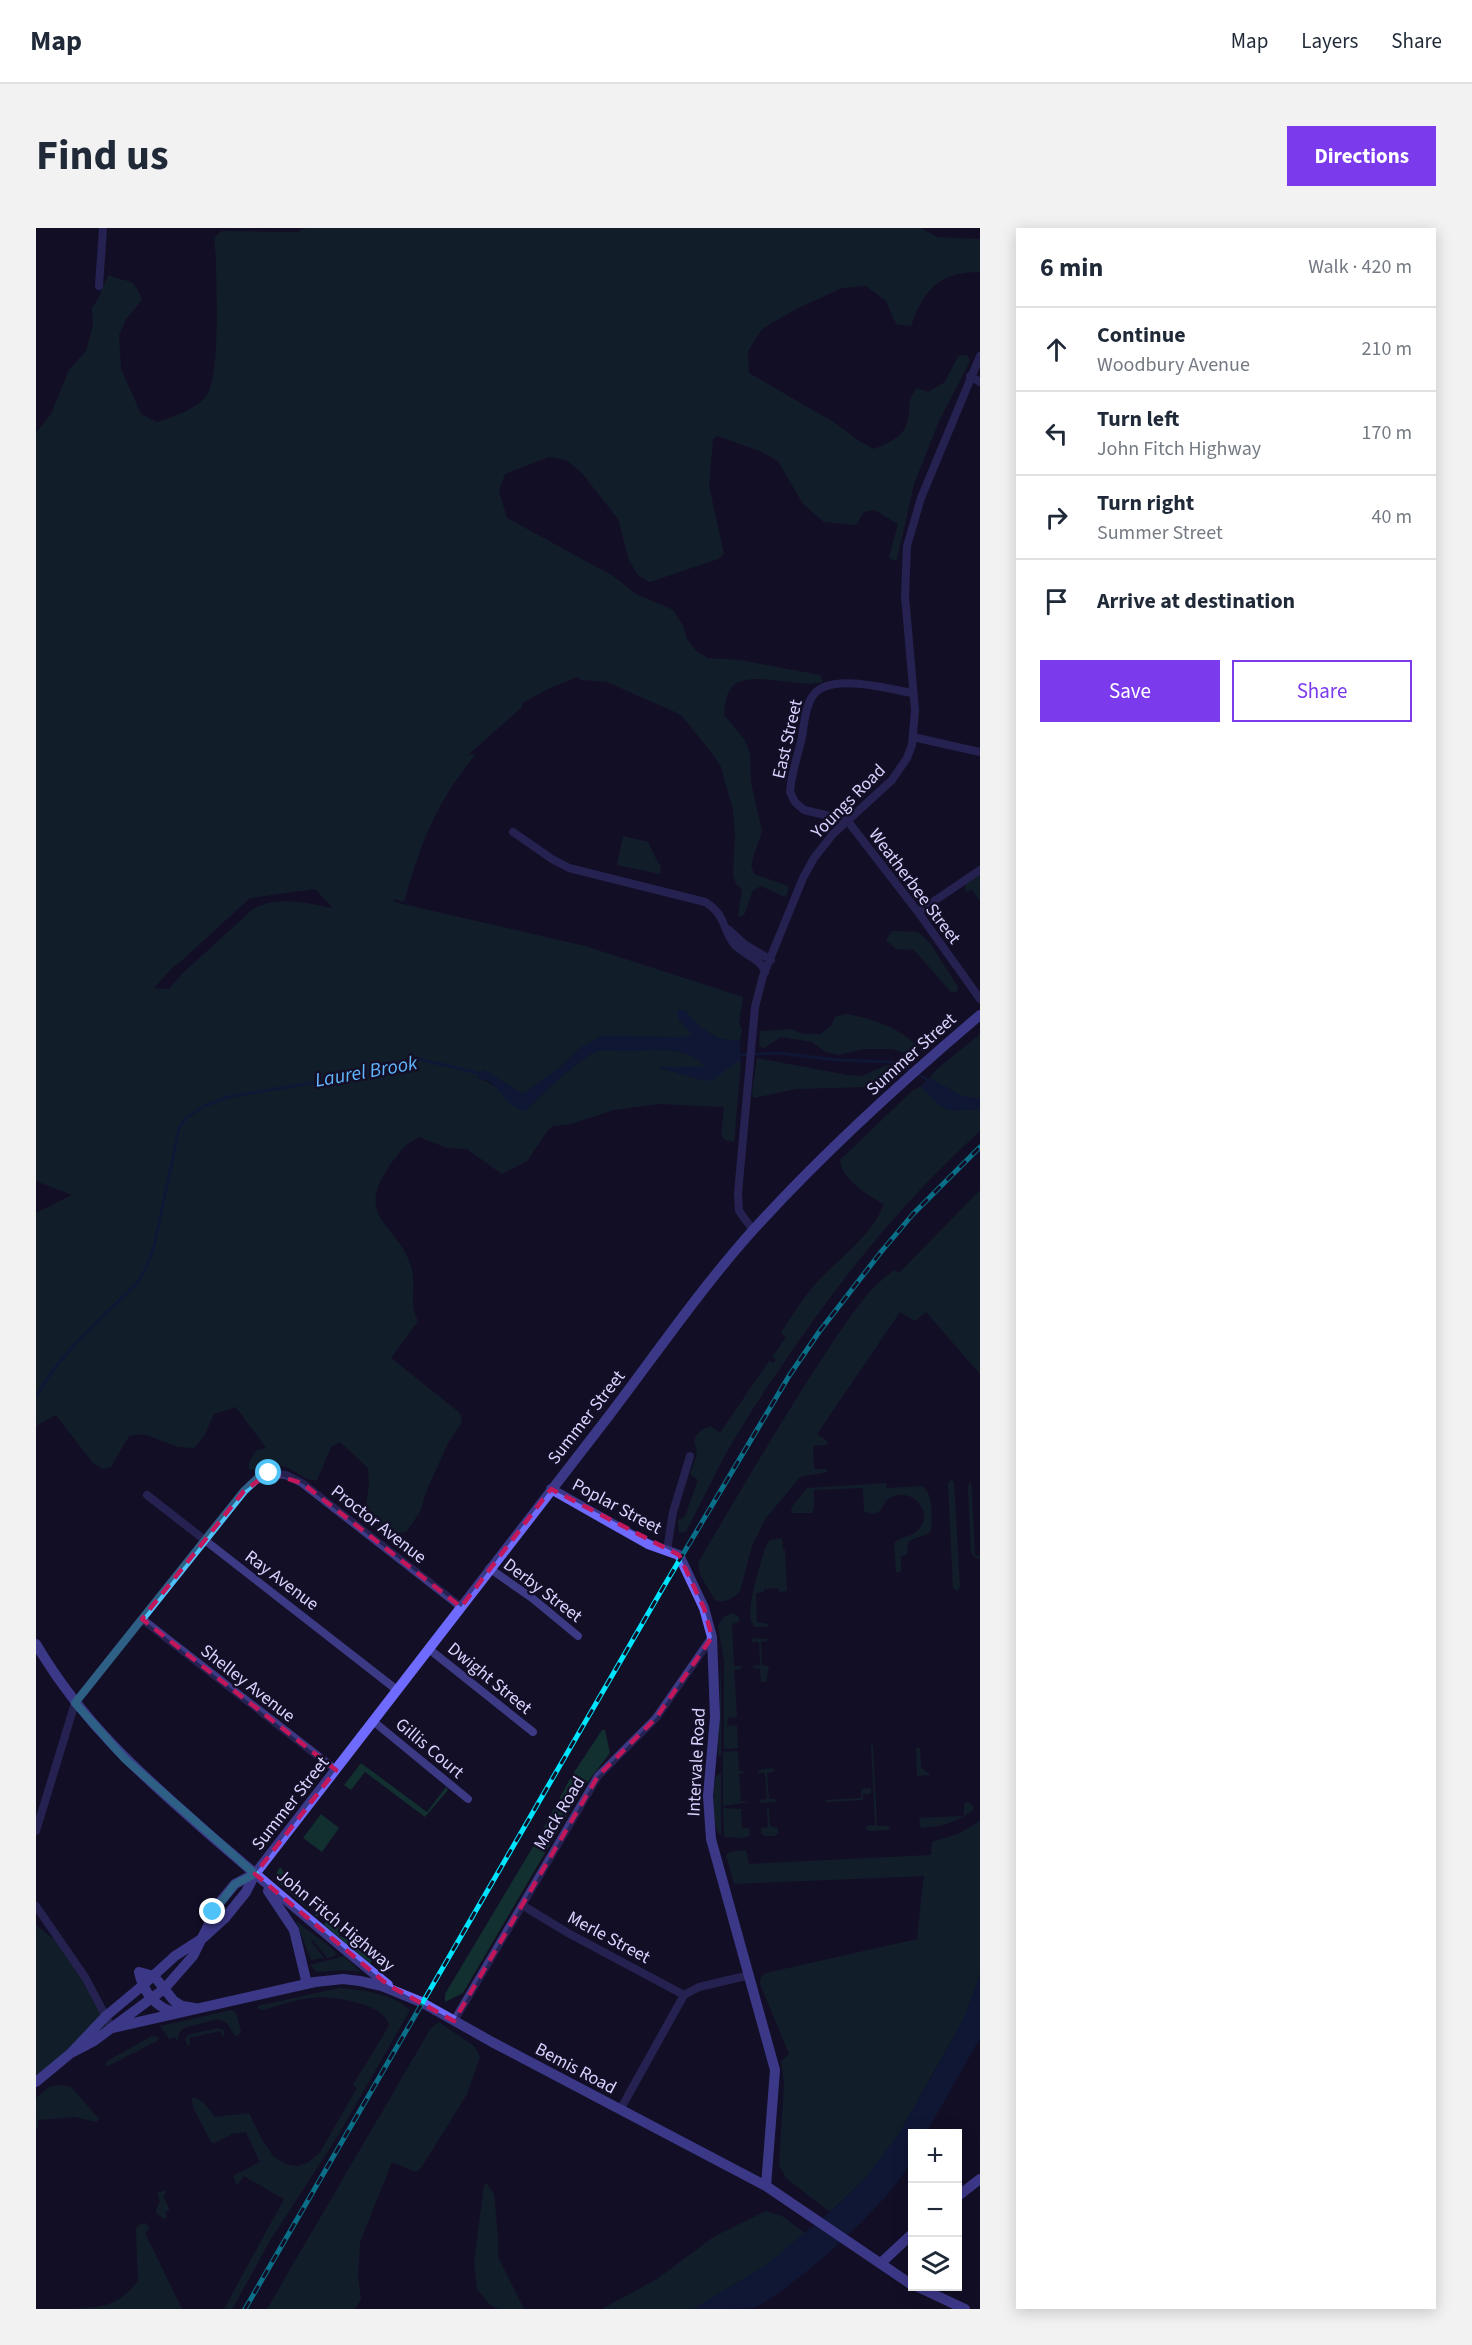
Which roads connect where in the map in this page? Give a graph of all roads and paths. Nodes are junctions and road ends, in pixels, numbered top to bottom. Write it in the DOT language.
graph roads {
  1 [pos="103,228"];
  2 [pos="99,286"];
  3 [pos="980,356"];
  4 [pos="970,376"];
  5 [pos="980,382"];
  6 [pos="913,693"];
  7 [pos="914,737"];
  8 [pos="980,752"];
  9 [pos="847,820"];
  10 [pos="513,832"];
  11 [pos="980,870"];
  12 [pos="918,912"];
  13 [pos="726,926"];
  14 [pos="771,960"];
  15 [pos="765,972"];
  16 [pos="980,999"];
  17 [pos="980,1015"];
  18 [pos="753,1230"];
  19 [pos="690,1456"];
  20 [pos="551,1489"];
  21 [pos="147,1495"];
  22 [pos="204,1540"];
  23 [pos="667,1550"];
  24 [pos="489,1568"];
  25 [pos="461,1607"];
  26 [pos="142,1619"];
  27 [pos="578,1636"];
  28 [pos="712,1636"];
  29 [pos="36,1644"];
  30 [pos="429,1649"];
  31 [pos="398,1690"];
  32 [pos="75,1703"];
  33 [pos="373,1721"];
  34 [pos="533,1732"];
  35 [pos="336,1770"];
  36 [pos="468,1798"];
  37 [pos="36,1831"];
  38 [pos="255,1874"];
  39 [pos="522,1905"];
  40 [pos="36,1906"];
  41 [pos="203,1938"];
  42 [pos="750,1975"];
  43 [pos="154,1976"];
  44 [pos="307,1984"];
  45 [pos="142,1986"];
  46 [pos="164,1989"];
  47 [pos="398,1991"];
  48 [pos="684,1995"];
  49 [pos="152,1998"];
  50 [pos="196,2008"];
  51 [pos="181,2013"];
  52 [pos="106,2016"];
  53 [pos="454,2021"];
  54 [pos="112,2028"];
  55 [pos="71,2053"];
  56 [pos="36,2082"];
  57 [pos="620,2110"];
  58 [pos="980,2179"];
  59 [pos="765,2186"];
  60 [pos="962,2192"];
  61 [pos="909,2237"];
  62 [pos="882,2262"];
  63 [pos="908,2281"];
  64 [pos="927,2291"];
  65 [pos="965,2309"];
  1 -- 2 [label="street"];
  3 -- 4 [label="street, Youngs Road"];
  4 -- 5 [label="street"];
  4 -- 6 [label="street, Youngs Road"];
  6 -- 7 [label="street, Youngs Road"];
  6 -- 9 [label="street, East Street"];
  7 -- 8 [label="street"];
  7 -- 9 [label="street, Youngs Road"];
  9 -- 12 [label="street, Weatherbee Street"];
  9 -- 14 [label="street, Youngs Road"];
  10 -- 13 [label="street"];
  11 -- 12 [label="street"];
  12 -- 16 [label="street, Weatherbee Street"];
  13 -- 14 [label="street"];
  13 -- 15 [label="street"];
  14 -- 15 [label="street, Youngs Road"];
  15 -- 18 [label="street, Youngs Road"];
  17 -- 18 [label="main road, Summer Street"];
  18 -- 20 [label="main road, Summer Street"];
  19 -- 23 [label="street"];
  20 -- 23 [label="main road, Poplar Street"];
  20 -- 24 [label="main road, Summer Street"];
  21 -- 22 [label="street, Ray Avenue"];
  22 -- 25 [label="street, Proctor Avenue"];
  22 -- 26 [label="street"];
  22 -- 31 [label="street, Ray Avenue"];
  23 -- 28 [label="main road, Intervale Road"];
  24 -- 25 [label="main road, Summer Street"];
  24 -- 27 [label="street, Derby Street"];
  25 -- 30 [label="main road, Summer Street"];
  26 -- 32 [label="street"];
  26 -- 35 [label="street, Shelley Avenue"];
  28 -- 39 [label="street, Mack Road"];
  28 -- 42 [label="main road, Intervale Road"];
  29 -- 32 [label="main road, John Fitch Highway"];
  30 -- 31 [label="main road, Summer Street"];
  30 -- 34 [label="street, Dwight Street"];
  31 -- 33 [label="main road, Summer Street"];
  32 -- 37 [label="street"];
  32 -- 38 [label="main road, John Fitch Highway"];
  33 -- 35 [label="main road, Summer Street"];
  33 -- 36 [label="street, Gillis Court"];
  35 -- 38 [label="main road, Summer Street"];
  38 -- 41 [label="main road, Summer Street"];
  38 -- 44 [label="main road, John Fitch Highway"];
  38 -- 47 [label="main road, John Fitch Highway"];
  39 -- 48 [label="street, Merle Street"];
  39 -- 53 [label="street, Mack Road"];
  40 -- 52 [label="street"];
  41 -- 43 [label="main road"];
  41 -- 46 [label="main road"];
  42 -- 48 [label="street"];
  42 -- 59 [label="main road, Intervale Road"];
  43 -- 45 [label="main road"];
  43 -- 46 [label="main road"];
  44 -- 47 [label="main road, Bemis Road"];
  44 -- 50 [label="main road, Bemis Road"];
  45 -- 49 [label="main road"];
  45 -- 52 [label="main road"];
  46 -- 49 [label="main road"];
  46 -- 50 [label="main road"];
  47 -- 53 [label="main road, Bemis Road"];
  48 -- 57 [label="street"];
  49 -- 51 [label="main road"];
  49 -- 54 [label="main road"];
  50 -- 51 [label="main road, Bemis Road"];
  51 -- 54 [label="main road, Bemis Road"];
  52 -- 54 [label="street"];
  52 -- 55 [label="main road"];
  53 -- 57 [label="main road, Bemis Road"];
  54 -- 55 [label="main road"];
  55 -- 56 [label="main road"];
  57 -- 59 [label="main road, Bemis Road"];
  58 -- 60 [label="main road"];
  59 -- 62 [label="main road, Bemis Road"];
  61 -- 62 [label="main road"];
  62 -- 63 [label="main road, Bemis Road"];
  64 -- 65 [label="main road, Bemis Road"];
}
